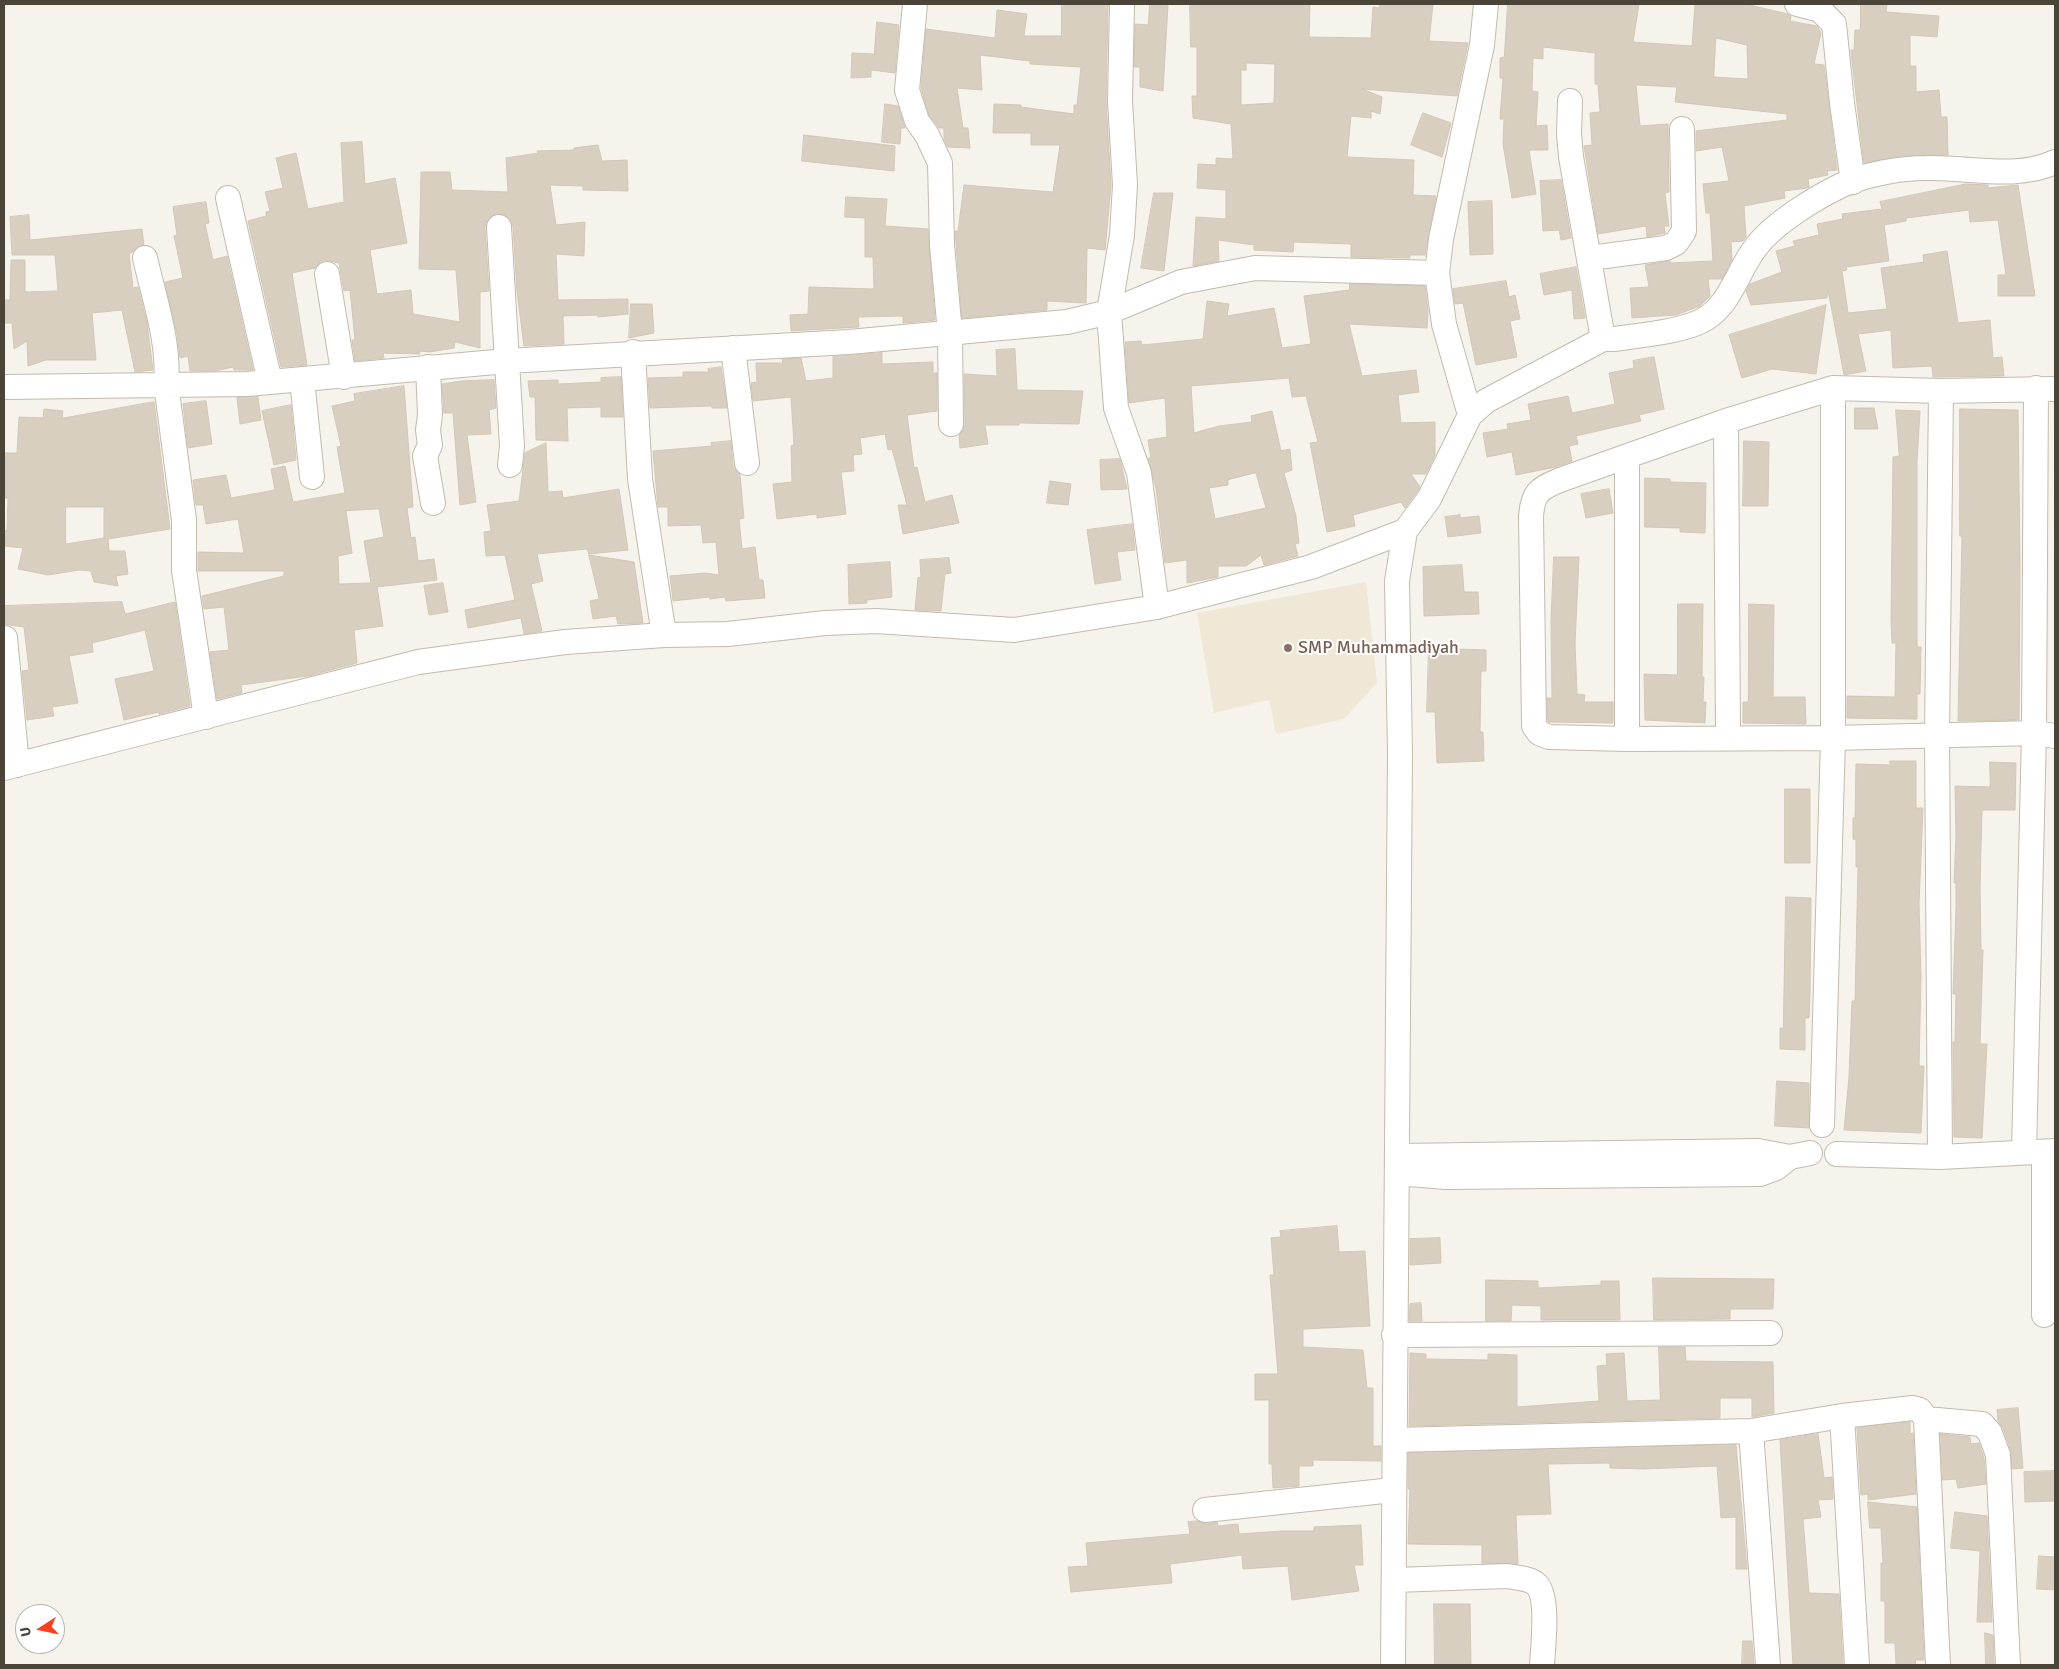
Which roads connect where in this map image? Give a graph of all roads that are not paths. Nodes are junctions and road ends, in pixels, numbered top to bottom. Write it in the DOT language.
graph roads {
  1 [pos="915,4"];
  2 [pos="1122,4"];
  3 [pos="1486,4"];
  4 [pos="1797,4"];
  5 [pos="1570,102"];
  6 [pos="1682,130"];
  7 [pos="2055,162"];
  8 [pos="1853,182"];
  9 [pos="228,198"];
  10 [pos="499,228"];
  11 [pos="145,258"];
  12 [pos="1590,258"];
  13 [pos="1437,273"];
  14 [pos="327,274"];
  15 [pos="1109,312"];
  16 [pos="950,333"];
  17 [pos="1603,339"];
  18 [pos="733,348"];
  19 [pos="633,352"];
  20 [pos="507,361"];
  21 [pos="428,367"];
  22 [pos="344,377"];
  23 [pos="302,379"];
  24 [pos="270,382"];
  25 [pos="166,384"];
  26 [pos="4,387"];
  27 [pos="1833,388"];
  28 [pos="2046,389"];
  29 [pos="1941,391"];
  30 [pos="1470,415"];
  31 [pos="1726,421"];
  32 [pos="951,424"];
  33 [pos="1627,456"];
  34 [pos="748,463"];
  35 [pos="510,465"];
  36 [pos="312,477"];
  37 [pos="434,503"];
  38 [pos="1405,531"];
  39 [pos="1157,608"];
  40 [pos="664,635"];
  41 [pos="5,638"];
  42 [pos="206,717"];
  43 [pos="2045,734"];
  44 [pos="1937,735"];
  45 [pos="1728,738"];
  46 [pos="1832,738"];
  47 [pos="1627,739"];
  48 [pos="10,767"];
  49 [pos="1822,1125"];
  50 [pos="2041,1152"];
  51 [pos="1837,1154"];
  52 [pos="1800,1155"];
  53 [pos="1940,1157"];
  54 [pos="1397,1164"];
  55 [pos="2044,1315"];
  56 [pos="1770,1333"];
  57 [pos="1394,1336"];
  58 [pos="1842,1416"];
  59 [pos="1926,1420"];
  60 [pos="1751,1431"];
  61 [pos="1395,1440"];
  62 [pos="1393,1490"];
  63 [pos="1204,1510"];
  64 [pos="1396,1580"];
  65 [pos="1393,1665"];
  66 [pos="1542,1665"];
  67 [pos="1768,1665"];
  68 [pos="1856,1665"];
  69 [pos="1938,1665"];
  70 [pos="2008,1665"];
  1 -- 16 [label="street"];
  2 -- 15 [label="street"];
  3 -- 13 [label="street"];
  4 -- 8 [label="street"];
  5 -- 12 [label="street"];
  6 -- 12 [label="street"];
  7 -- 8 [label="street"];
  8 -- 17 [label="street"];
  9 -- 24 [label="street"];
  10 -- 20 [label="street"];
  11 -- 25 [label="street"];
  12 -- 17 [label="street"];
  13 -- 15 [label="street"];
  13 -- 30 [label="street"];
  14 -- 22 [label="street"];
  15 -- 16 [label="street"];
  15 -- 39 [label="street"];
  16 -- 18 [label="street"];
  16 -- 32 [label="street"];
  17 -- 30 [label="street"];
  18 -- 19 [label="street"];
  18 -- 34 [label="street"];
  19 -- 20 [label="street"];
  19 -- 40 [label="street"];
  20 -- 21 [label="street"];
  20 -- 35 [label="street"];
  21 -- 22 [label="street"];
  21 -- 37 [label="street"];
  22 -- 23 [label="street"];
  23 -- 24 [label="street"];
  23 -- 36 [label="street"];
  24 -- 25 [label="street"];
  25 -- 26 [label="street"];
  25 -- 42 [label="street"];
  27 -- 29 [label="street"];
  27 -- 31 [label="street"];
  27 -- 46 [label="street"];
  28 -- 29 [label="street"];
  28 -- 43 [label="street"];
  29 -- 44 [label="street"];
  30 -- 38 [label="street"];
  31 -- 33 [label="street"];
  31 -- 45 [label="street"];
  33 -- 47 [label="street"];
  33 -- 47 [label="street"];
  38 -- 39 [label="street"];
  38 -- 54 [label="street"];
  39 -- 40 [label="street"];
  40 -- 42 [label="street"];
  41 -- 48 [label="street"];
  42 -- 48 [label="street"];
  43 -- 44 [label="street"];
  43 -- 50 [label="street"];
  44 -- 46 [label="street"];
  44 -- 53 [label="street"];
  45 -- 46 [label="street"];
  45 -- 47 [label="street"];
  46 -- 49 [label="street"];
  49 -- 51 [label="street"];
  49 -- 52 [label="street"];
  50 -- 53 [label="street"];
  50 -- 55 [label="street"];
  51 -- 52 [label="street"];
  51 -- 53 [label="street"];
  52 -- 54 [label="street"];
  54 -- 57 [label="street"];
  56 -- 57 [label="street"];
  57 -- 61 [label="street"];
  58 -- 59 [label="street"];
  58 -- 60 [label="street"];
  58 -- 68 [label="street"];
  59 -- 69 [label="street"];
  59 -- 70 [label="street"];
  60 -- 61 [label="street"];
  60 -- 67 [label="street"];
  61 -- 62 [label="street"];
  62 -- 63 [label="street"];
  62 -- 64 [label="street"];
  64 -- 65 [label="street"];
  64 -- 66 [label="street"];
}
